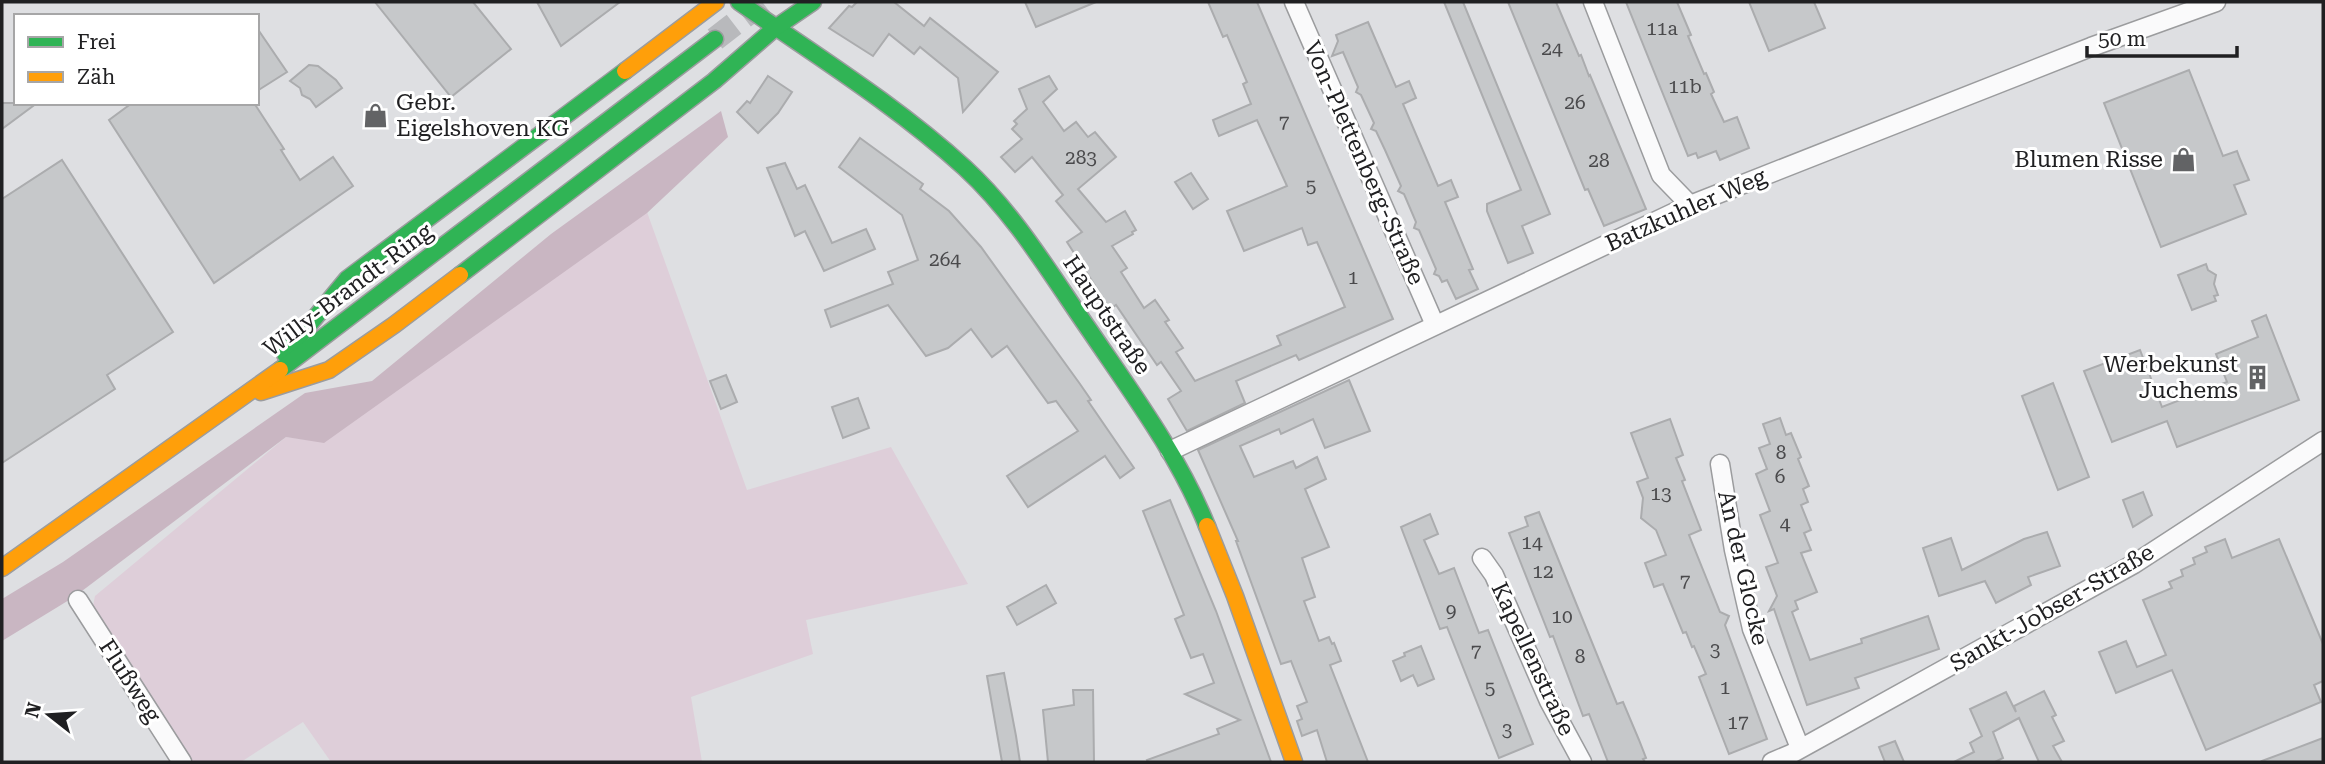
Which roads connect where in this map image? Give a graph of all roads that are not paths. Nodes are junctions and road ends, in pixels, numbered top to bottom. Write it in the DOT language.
graph roads {
  1 [pos="716,2"];
  2 [pos="738,2"];
  3 [pos="813,2"];
  4 [pos="1294,2"];
  5 [pos="1593,2"];
  6 [pos="2216,2"];
  7 [pos="775,28"];
  8 [pos="715,39"];
  9 [pos="1690,205"];
  10 [pos="1435,325"];
  11 [pos="266,380"];
  12 [pos="244,398"];
  13 [pos="2323,441"];
  14 [pos="1170,451"];
  15 [pos="1720,464"];
  16 [pos="1482,558"];
  17 [pos="2,568"];
  18 [pos="78,600"];
  19 [pos="1800,748"];
  20 [pos="182,762"];
  21 [pos="1294,762"];
  22 [pos="1581,762"];
  23 [pos="1772,762"];
  1 -- 11 [label="main road"];
  2 -- 7 [label="main road, Hauptstraße"];
  3 -- 7 [label="main road"];
  4 -- 10 [label="street, Von-Plettenberg-Straße"];
  5 -- 9 [label="street"];
  6 -- 9 [label="street, Batzkuhler Weg"];
  7 -- 12 [label="main road"];
  7 -- 14 [label="main road, Hauptstraße"];
  8 -- 11 [label="main road, Willy-Brandt-Ring"];
  9 -- 10 [label="street, Batzkuhler Weg"];
  10 -- 14 [label="street, Batzkuhler Weg"];
  11 -- 12 [label="main road, Willy-Brandt-Ring"];
  12 -- 17 [label="main road, Willy-Brandt-Ring"];
  13 -- 19 [label="street, Sankt-Jobser-Straße"];
  14 -- 21 [label="main road, Hauptstraße"];
  15 -- 19 [label="street, An der Glocke"];
  16 -- 22 [label="street, Kapellenstraße"];
  18 -- 20 [label="street, Flußweg"];
  19 -- 23 [label="street, Sankt-Jobser-Straße"];
}
